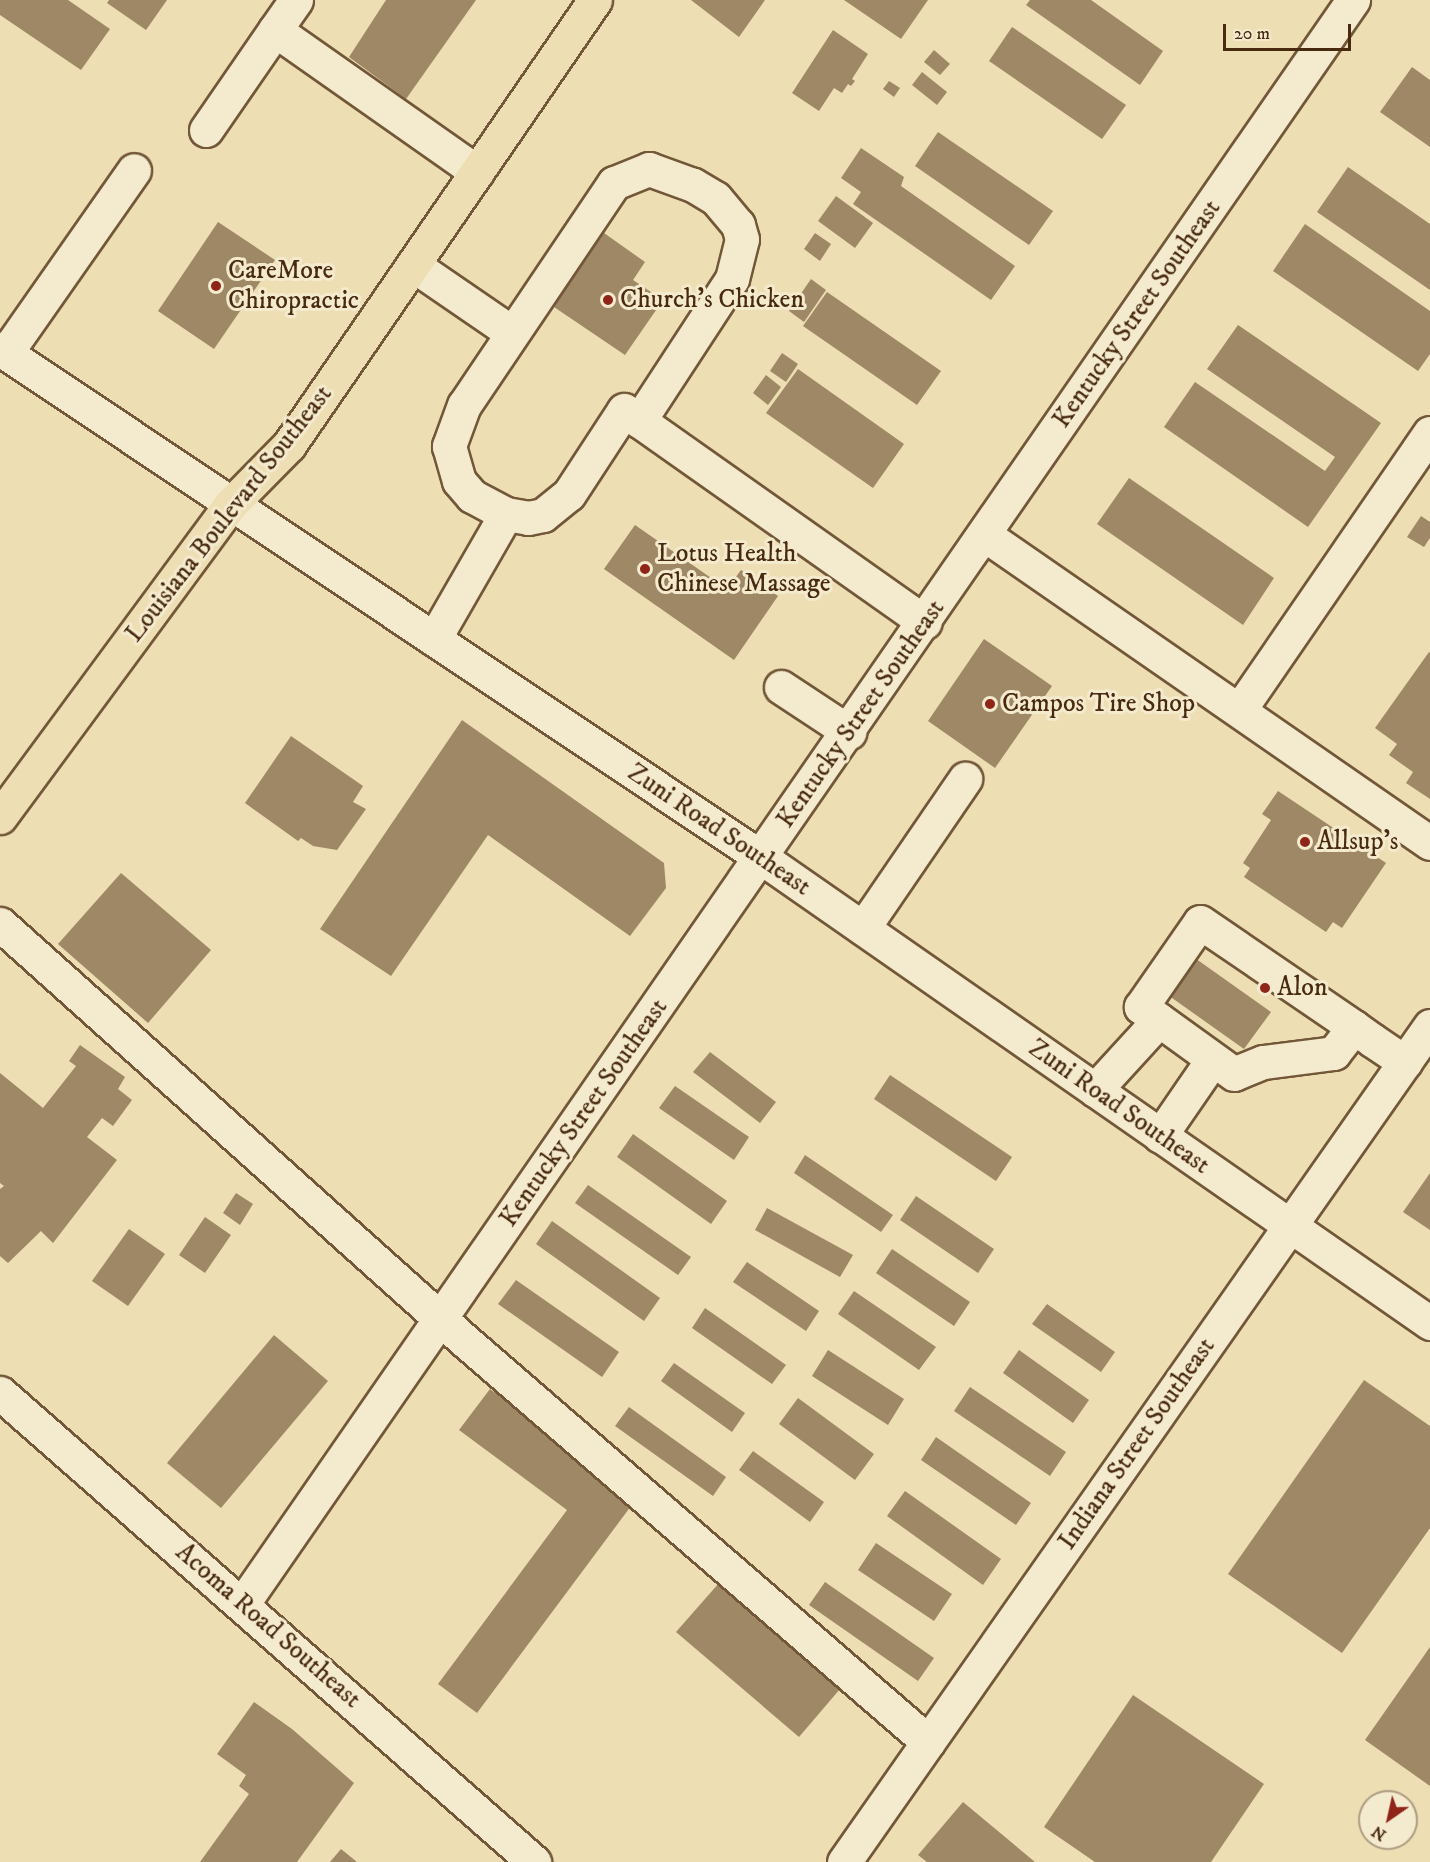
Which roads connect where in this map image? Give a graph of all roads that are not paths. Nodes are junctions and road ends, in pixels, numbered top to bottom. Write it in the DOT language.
graph roads {
  1 [pos="296,0"];
  2 [pos="595,0"];
  3 [pos="1353,0"];
  4 [pos="275,30"];
  5 [pos="206,130"];
  6 [pos="134,170"];
  7 [pos="477,172"];
  8 [pos="413,265"];
  9 [pos="511,332"];
  10 [pos="3,351"];
  11 [pos="639,421"];
  12 [pos="1430,433"];
  13 [pos="230,505"];
  14 [pos="506,514"];
  15 [pos="985,535"];
  16 [pos="925,622"];
  17 [pos="434,639"];
  18 [pos="781,687"];
  19 [pos="1240,709"];
  20 [pos="849,732"];
  21 [pos="965,779"];
  22 [pos="0,817"];
  23 [pos="1430,843"];
  24 [pos="762,858"];
  25 [pos="0,924"];
  26 [pos="863,928"];
  27 [pos="1159,1020"];
  28 [pos="1430,1026"];
  29 [pos="1354,1027"];
  30 [pos="1213,1059"];
  31 [pos="1405,1062"];
  32 [pos="1095,1090"];
  33 [pos="1160,1136"];
  34 [pos="1290,1226"];
  35 [pos="441,1319"];
  36 [pos="1430,1323"];
  37 [pos="0,1392"];
  38 [pos="243,1603"];
  39 [pos="928,1742"];
  40 [pos="534,1862"];
  41 [pos="844,1862"];
  1 -- 4 [label="street"];
  2 -- 7 [label="main road, Louisiana Boulevard Southeast"];
  3 -- 15 [label="street, Kentucky Street Southeast"];
  4 -- 5 [label="street"];
  4 -- 7 [label="street"];
  6 -- 10 [label="street"];
  7 -- 8 [label="main road, Louisiana Boulevard Southeast"];
  8 -- 9 [label="street"];
  8 -- 13 [label="main road, Louisiana Boulevard Southeast"];
  9 -- 11 [label="street"];
  9 -- 14 [label="street"];
  10 -- 13 [label="street, Zuni Road Southeast"];
  11 -- 14 [label="street"];
  11 -- 16 [label="street"];
  12 -- 19 [label="street"];
  13 -- 17 [label="street, Zuni Road Southeast"];
  13 -- 22 [label="main road, Louisiana Boulevard Southeast"];
  14 -- 17 [label="street"];
  15 -- 16 [label="street, Kentucky Street Southeast"];
  15 -- 19 [label="street"];
  16 -- 20 [label="street, Kentucky Street Southeast"];
  17 -- 24 [label="street, Zuni Road Southeast"];
  18 -- 20 [label="street"];
  19 -- 23 [label="street"];
  20 -- 24 [label="street, Kentucky Street Southeast"];
  21 -- 26 [label="street"];
  24 -- 26 [label="street, Zuni Road Southeast"];
  24 -- 35 [label="street, Kentucky Street Southeast"];
  25 -- 35 [label="street"];
  26 -- 32 [label="street, Zuni Road Southeast"];
  27 -- 29 [label="street"];
  27 -- 30 [label="street"];
  27 -- 32 [label="street"];
  28 -- 31 [label="street, Indiana Street Southeast"];
  29 -- 30 [label="street"];
  29 -- 31 [label="street"];
  30 -- 33 [label="street"];
  31 -- 34 [label="street, Indiana Street Southeast"];
  32 -- 33 [label="street, Zuni Road Southeast"];
  33 -- 34 [label="street, Zuni Road Southeast"];
  34 -- 36 [label="street, Zuni Road Southeast"];
  34 -- 39 [label="street, Indiana Street Southeast"];
  35 -- 38 [label="street, Kentucky Street Southeast"];
  35 -- 39 [label="street"];
  37 -- 38 [label="street, Acoma Road Southeast"];
  38 -- 40 [label="street, Acoma Road Southeast"];
  39 -- 41 [label="street, Indiana Street Southeast"];
}
